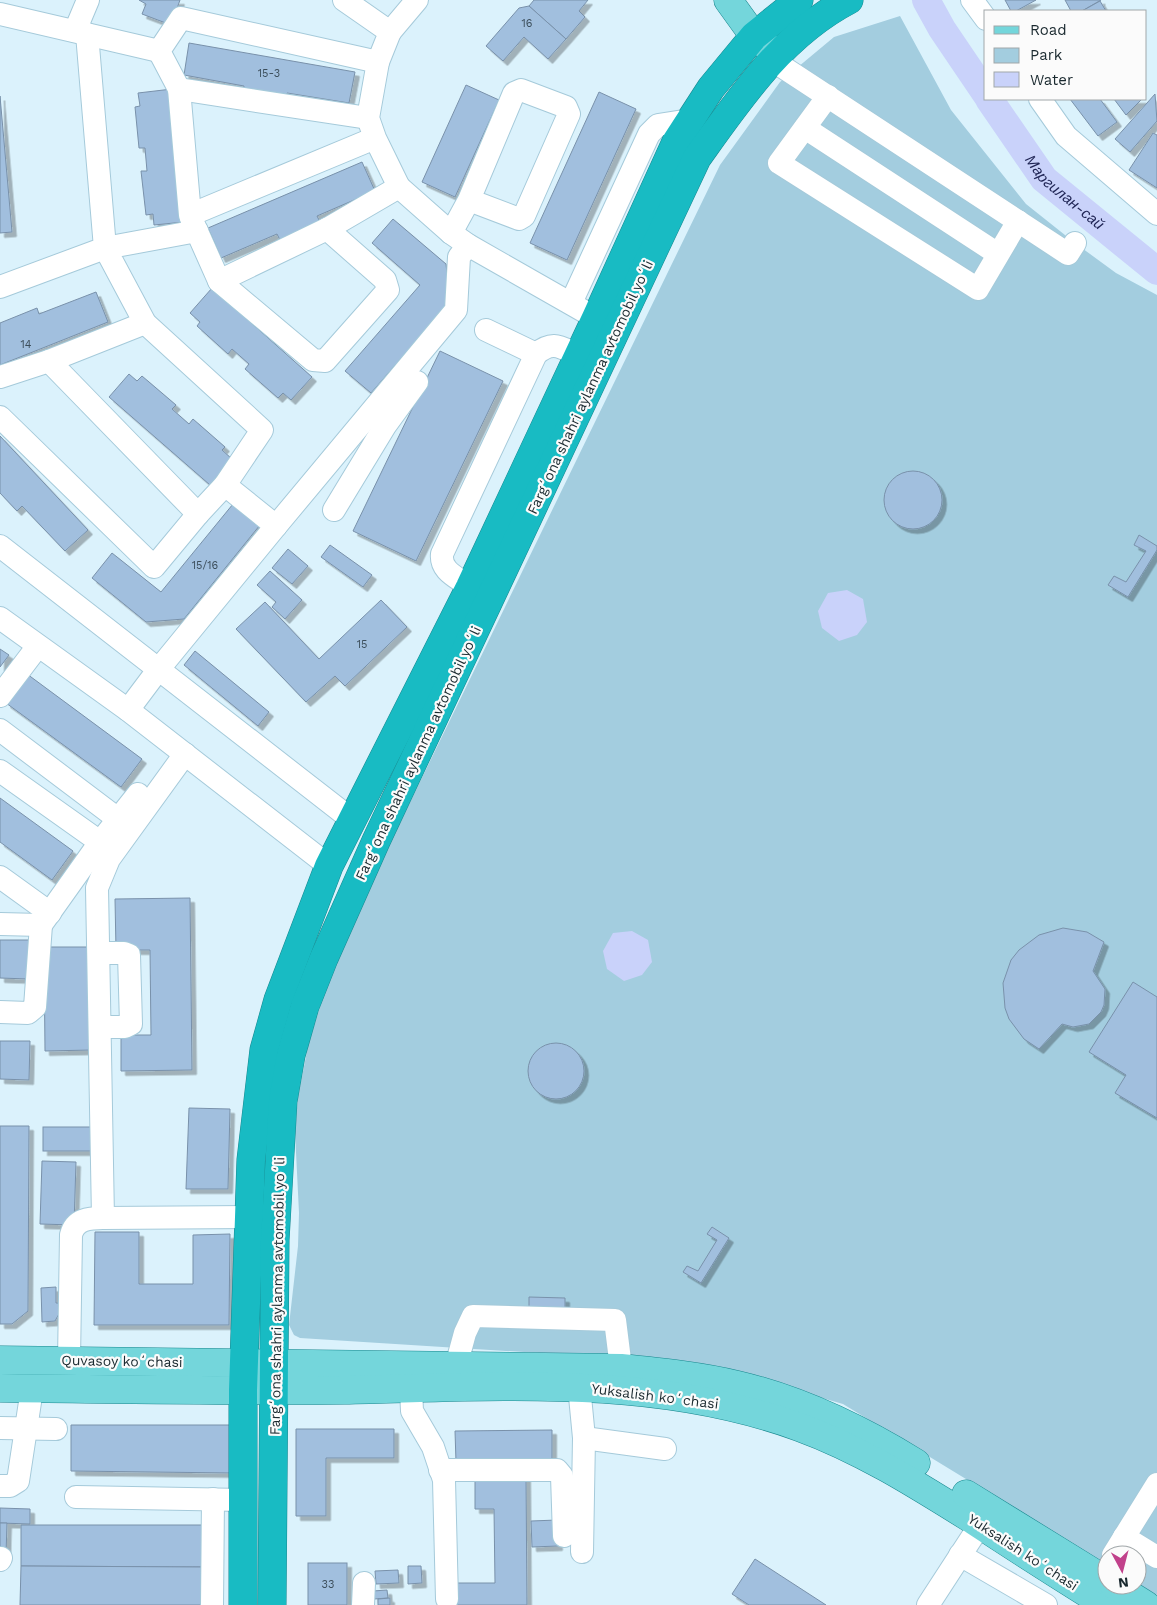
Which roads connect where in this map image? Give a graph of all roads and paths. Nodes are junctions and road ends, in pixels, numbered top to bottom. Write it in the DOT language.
graph roads {
  1 [pos="88,0"];
  2 [pos="344,0"];
  3 [pos="417,0"];
  4 [pos="728,0"];
  5 [pos="799,0"];
  6 [pos="848,0"];
  7 [pos="972,0"];
  8 [pos="185,9"];
  9 [pos="0,14"];
  10 [pos="984,17"];
  11 [pos="390,32"];
  12 [pos="81,33"];
  13 [pos="754,36"];
  14 [pos="159,51"];
  15 [pos="774,57"];
  16 [pos="378,62"];
  17 [pos="179,89"];
  18 [pos="828,96"];
  19 [pos="1041,100"];
  20 [pos="690,120"];
  21 [pos="371,128"];
  22 [pos="805,128"];
  23 [pos="398,187"];
  24 [pos="469,200"];
  25 [pos="1157,214"];
  26 [pos="1018,221"];
  27 [pos="194,223"];
  28 [pos="327,229"];
  29 [pos="459,239"];
  30 [pos="1075,244"];
  31 [pos="105,248"];
  32 [pos="998,254"];
  33 [pos="219,281"];
  34 [pos="0,287"];
  35 [pos="571,303"];
  36 [pos="596,318"];
  37 [pos="144,323"];
  38 [pos="486,330"];
  39 [pos="536,354"];
  40 [pos="578,355"];
  41 [pos="49,361"];
  42 [pos="0,377"];
  43 [pos="417,382"];
  44 [pos="0,417"];
  45 [pos="378,420"];
  46 [pos="225,485"];
  47 [pos="334,510"];
  48 [pos="198,514"];
  49 [pos="276,526"];
  50 [pos="508,533"];
  51 [pos="0,546"];
  52 [pos="470,587"];
  53 [pos="0,618"];
  54 [pos="38,646"];
  55 [pos="158,670"];
  56 [pos="0,696"];
  57 [pos="128,710"];
  58 [pos="0,730"];
  59 [pos="180,750"];
  60 [pos="0,771"];
  61 [pos="118,819"];
  62 [pos="351,819"];
  63 [pos="100,842"];
  64 [pos="329,866"];
  65 [pos="0,877"];
  66 [pos="45,919"];
  67 [pos="0,924"];
  68 [pos="100,953"];
  69 [pos="0,1012"];
  70 [pos="101,1027"];
  71 [pos="250,1217"];
  72 [pos="103,1218"];
  73 [pos="0,1360"];
  74 [pos="69,1360"];
  75 [pos="244,1363"];
  76 [pos="274,1363"];
  77 [pos="456,1366"];
  78 [pos="621,1368"];
  79 [pos="579,1386"];
  80 [pos="0,1388"];
  81 [pos="32,1389"];
  82 [pos="410,1389"];
  83 [pos="243,1390"];
  84 [pos="274,1390"];
  85 [pos="0,1428"];
  86 [pos="26,1428"];
  87 [pos="56,1429"];
  88 [pos="584,1438"];
  89 [pos="665,1449"];
  90 [pos="440,1470"];
  91 [pos="0,1486"];
  92 [pos="1156,1490"];
  93 [pos="76,1498"];
  94 [pos="213,1499"];
  95 [pos="244,1500"];
  96 [pos="980,1525"];
  97 [pos="564,1536"];
  98 [pos="1123,1545"];
  99 [pos="582,1552"];
  100 [pos="960,1555"];
  101 [pos="1097,1559"];
  102 [pos="1137,1595"];
  103 [pos="447,1599"];
  104 [pos="1033,1602"];
  105 [pos="212,1605"];
  106 [pos="243,1605"];
  107 [pos="272,1605"];
  108 [pos="928,1605"];
  109 [pos="1106,1605"];
  110 [pos="1146,1605"];
  1 -- 12 [label="street"];
  2 -- 11 [label="street"];
  3 -- 11 [label="street"];
  4 -- 13 [label="main road"];
  5 -- 13 [label="highway, Fargʻona shahri aylanma avtomobil yoʻli"];
  6 -- 15 [label="highway, Fargʻona shahri aylanma avtomobil yoʻli"];
  7 -- 10 [label="street"];
  8 -- 14 [label="street"];
  8 -- 16 [label="street"];
  9 -- 12 [label="street"];
  11 -- 16 [label="street"];
  12 -- 14 [label="street"];
  12 -- 31 [label="street"];
  13 -- 15 [label="main road"];
  13 -- 20 [label="highway, Fargʻona shahri aylanma avtomobil yoʻli"];
  14 -- 17 [label="street"];
  15 -- 18 [label="street"];
  15 -- 50 [label="highway, Fargʻona shahri aylanma avtomobil yoʻli"];
  16 -- 21 [label="street"];
  17 -- 21 [label="street"];
  17 -- 27 [label="street"];
  18 -- 22 [label="street"];
  18 -- 26 [label="street"];
  19 -- 25 [label="street"];
  20 -- 35 [label="street"];
  20 -- 36 [label="highway, Fargʻona shahri aylanma avtomobil yoʻli"];
  21 -- 23 [label="street"];
  21 -- 27 [label="street"];
  22 -- 32 [label="street"];
  22 -- 32 [label="street"];
  23 -- 28 [label="street"];
  23 -- 29 [label="street"];
  24 -- 24 [label="street"];
  24 -- 29 [label="street"];
  26 -- 30 [label="street"];
  26 -- 32 [label="street"];
  27 -- 31 [label="street"];
  27 -- 33 [label="street"];
  28 -- 33 [label="street"];
  28 -- 33 [label="street"];
  29 -- 35 [label="street"];
  29 -- 45 [label="street"];
  31 -- 34 [label="street"];
  31 -- 37 [label="street"];
  35 -- 36 [label="street"];
  36 -- 40 [label="highway, Fargʻona shahri aylanma avtomobil yoʻli"];
  37 -- 41 [label="street"];
  37 -- 46 [label="street"];
  38 -- 39 [label="street"];
  39 -- 40 [label="street"];
  39 -- 52 [label="street"];
  40 -- 50 [label="highway, Fargʻona shahri aylanma avtomobil yoʻli"];
  41 -- 42 [label="street"];
  41 -- 48 [label="street"];
  43 -- 45 [label="street"];
  44 -- 48 [label="street"];
  45 -- 47 [label="street"];
  45 -- 49 [label="street"];
  46 -- 48 [label="street"];
  46 -- 49 [label="street"];
  49 -- 55 [label="street"];
  50 -- 52 [label="highway, Fargʻona shahri aylanma avtomobil yoʻli"];
  50 -- 76 [label="highway, Fargʻona shahri aylanma avtomobil yoʻli"];
  51 -- 55 [label="street"];
  52 -- 62 [label="highway, Fargʻona shahri aylanma avtomobil yoʻli"];
  53 -- 54 [label="street"];
  54 -- 56 [label="street"];
  54 -- 57 [label="street"];
  55 -- 57 [label="street"];
  55 -- 62 [label="street"];
  57 -- 59 [label="street"];
  58 -- 61 [label="street"];
  59 -- 61 [label="street"];
  59 -- 64 [label="street"];
  59 -- 68 [label="street"];
  60 -- 63 [label="street"];
  61 -- 63 [label="street"];
  62 -- 64 [label="highway, Fargʻona shahri aylanma avtomobil yoʻli"];
  63 -- 66 [label="street"];
  64 -- 71 [label="highway, Fargʻona shahri aylanma avtomobil yoʻli"];
  65 -- 66 [label="street"];
  66 -- 67 [label="street"];
  66 -- 69 [label="street"];
  68 -- 70 [label="street"];
  68 -- 70 [label="street"];
  70 -- 72 [label="street"];
  71 -- 72 [label="street"];
  71 -- 75 [label="highway, Fargʻona shahri aylanma avtomobil yoʻli"];
  72 -- 74 [label="street"];
  73 -- 74 [label="main road, Quvasoy koʻchasi"];
  74 -- 75 [label="main road, Quvasoy koʻchasi"];
  75 -- 76 [label="main road, Yuksalish koʻchasi"];
  75 -- 83 [label="highway, Fargʻona shahri aylanma avtomobil yoʻli"];
  76 -- 77 [label="main road, Yuksalish koʻchasi"];
  76 -- 84 [label="highway, Fargʻona shahri aylanma avtomobil yoʻli"];
  77 -- 78 [label="main road, Yuksalish koʻchasi"];
  77 -- 78 [label="street"];
  78 -- 101 [label="main road, Yuksalish koʻchasi"];
  79 -- 82 [label="main road, Yuksalish koʻchasi"];
  79 -- 88 [label="street"];
  79 -- 96 [label="main road, Yuksalish koʻchasi"];
  80 -- 81 [label="main road, Quvasoy koʻchasi"];
  81 -- 83 [label="main road, Quvasoy koʻchasi"];
  81 -- 86 [label="street"];
  82 -- 84 [label="main road, Yuksalish koʻchasi"];
  82 -- 90 [label="street"];
  83 -- 84 [label="main road, Yuksalish koʻchasi"];
  83 -- 95 [label="highway, Fargʻona shahri aylanma avtomobil yoʻli"];
  84 -- 107 [label="highway, Fargʻona shahri aylanma avtomobil yoʻli"];
  85 -- 86 [label="street"];
  86 -- 87 [label="street"];
  86 -- 91 [label="street"];
  88 -- 89 [label="street"];
  88 -- 99 [label="street"];
  90 -- 97 [label="street"];
  90 -- 103 [label="street"];
  92 -- 98 [label="street"];
  93 -- 94 [label="street"];
  94 -- 95 [label="street"];
  94 -- 105 [label="street"];
  95 -- 106 [label="highway, Fargʻona shahri aylanma avtomobil yoʻli"];
  96 -- 100 [label="street"];
  96 -- 109 [label="main road, Yuksalish koʻchasi"];
  100 -- 104 [label="street"];
  100 -- 108 [label="street"];
  102 -- 110 [label="main road, Yuksalish koʻchasi"];
}
